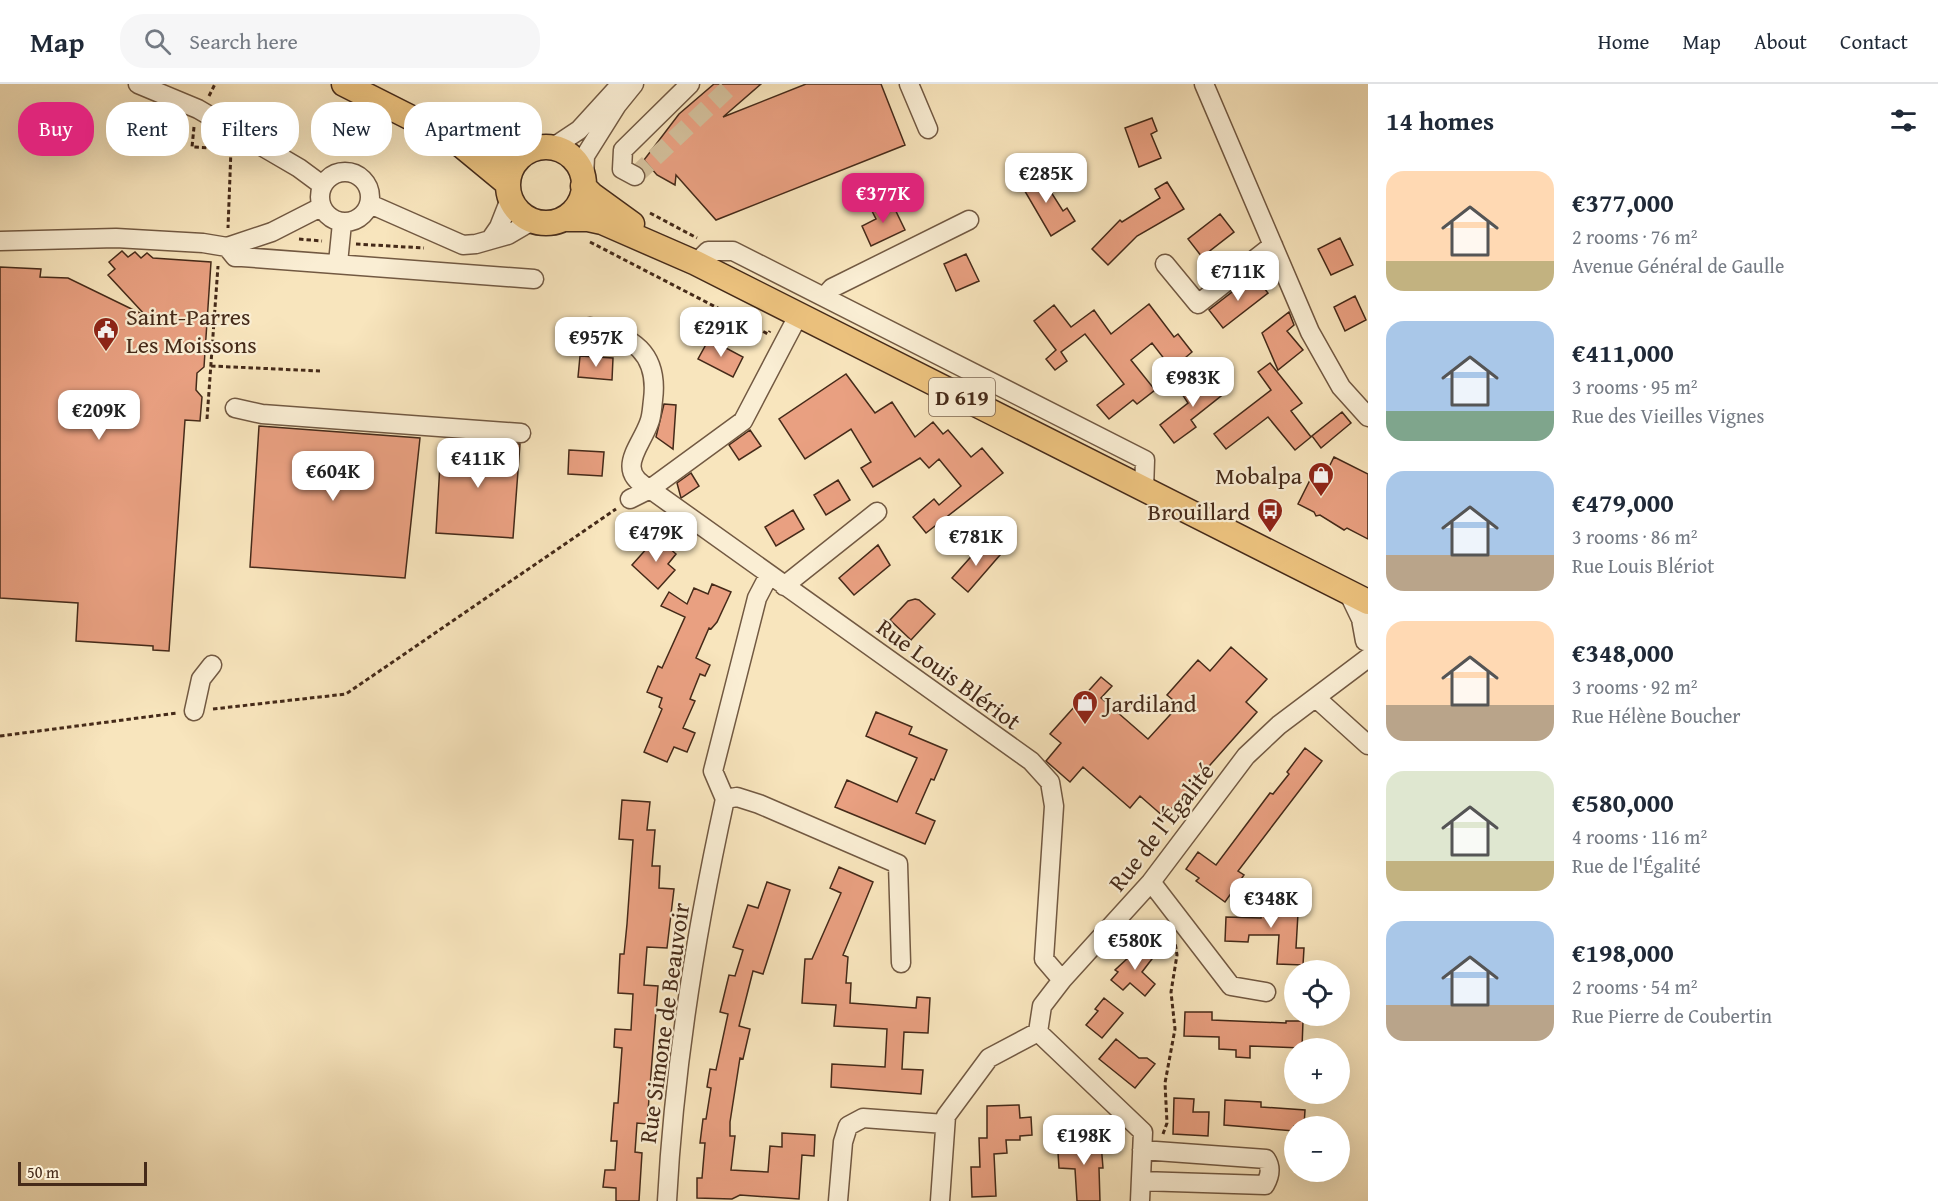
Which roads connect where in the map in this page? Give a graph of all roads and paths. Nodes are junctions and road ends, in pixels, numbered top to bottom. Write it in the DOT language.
graph roads {
  1 [pos="138,84"];
  2 [pos="215,84"];
  3 [pos="344,84"];
  4 [pos="621,84"];
  5 [pos="634,84"];
  6 [pos="690,84"];
  7 [pos="909,84"];
  8 [pos="1204,84"];
  9 [pos="198,110"];
  10 [pos="404,114"];
  11 [pos="928,129"];
  12 [pos="542,148"];
  13 [pos="552,148"];
  14 [pos="472,156"];
  15 [pos="521,156"];
  16 [pos="635,176"];
  17 [pos="583,183"];
  18 [pos="322,186"];
  19 [pos="509,191"];
  20 [pos="370,204"];
  21 [pos="321,207"];
  22 [pos="563,219"];
  23 [pos="969,220"];
  24 [pos="532,221"];
  25 [pos="342,223"];
  26 [pos="490,240"];
  27 [pos="0,241"];
  28 [pos="1273,244"];
  29 [pos="225,247"];
  30 [pos="338,263"];
  31 [pos="696,263"];
  32 [pos="1165,264"];
  33 [pos="534,279"];
  34 [pos="824,297"];
  35 [pos="799,314"];
  36 [pos="590,327"];
  37 [pos="211,366"];
  38 [pos="320,371"];
  39 [pos="235,408"];
  40 [pos="1368,417"];
  41 [pos="207,419"];
  42 [pos="521,433"];
  43 [pos="650,489"];
  44 [pos="1144,490"];
  45 [pos="630,499"];
  46 [pos="877,512"];
  47 [pos="769,575"];
  48 [pos="784,586"];
  49 [pos="1358,596"];
  50 [pos="1367,645"];
  51 [pos="212,665"];
  52 [pos="1316,698"];
  53 [pos="194,711"];
  54 [pos="0,736"];
  55 [pos="1368,745"];
  56 [pos="724,799"];
  57 [pos="1151,882"];
  58 [pos="1175,939"];
  59 [pos="901,963"];
  60 [pos="1062,980"];
  61 [pos="1266,992"];
  62 [pos="1038,1032"];
  63 [pos="945,1124"];
  64 [pos="1150,1151"];
  65 [pos="1141,1181"];
  66 [pos="667,1201"];
  67 [pos="838,1201"];
  68 [pos="940,1201"];
  69 [pos="1140,1201"];
  1 -- 9 [label="street"];
  2 -- 9 [label="path"];
  3 -- 10 [label="main road"];
  4 -- 13 [label="street"];
  5 -- 17 [label="street"];
  6 -- 16 [label="street"];
  7 -- 11 [label="street"];
  8 -- 28 [label="street"];
  9 -- 18 [label="street"];
  9 -- 29 [label="path"];
  12 -- 13 [label="main road"];
  13 -- 17 [label="main road"];
  14 -- 19 [label="main road"];
  15 -- 19 [label="main road"];
  17 -- 22 [label="main road"];
  17 -- 31 [label="main road, D 619"];
  18 -- 20 [label="street"];
  18 -- 21 [label="street"];
  19 -- 24 [label="main road"];
  19 -- 26 [label="street"];
  20 -- 25 [label="street"];
  20 -- 26 [label="street"];
  21 -- 25 [label="street"];
  21 -- 29 [label="street"];
  22 -- 24 [label="main road"];
  22 -- 31 [label="main road, D 619"];
  23 -- 34 [label="street"];
  24 -- 26 [label="street"];
  25 -- 30 [label="street"];
  27 -- 29 [label="street"];
  28 -- 32 [label="street"];
  28 -- 40 [label="street"];
  29 -- 30 [label="street"];
  29 -- 37 [label="path"];
  30 -- 33 [label="street"];
  31 -- 34 [label="street"];
  31 -- 35 [label="main road, D 619"];
  34 -- 44 [label="street"];
  35 -- 43 [label="street"];
  35 -- 44 [label="main road, D 619"];
  36 -- 43 [label="street, Rue Louis Blériot"];
  37 -- 38 [label="path"];
  37 -- 41 [label="path"];
  39 -- 42 [label="street"];
  43 -- 45 [label="street"];
  43 -- 47 [label="street, Rue Louis Blériot"];
  44 -- 49 [label="main road, D 619"];
  45 -- 53 [label="path"];
  46 -- 48 [label="street"];
  47 -- 48 [label="street, Rue Louis Blériot"];
  47 -- 56 [label="street"];
  48 -- 60 [label="street, Rue Louis Blériot"];
  49 -- 50 [label="street, Rue de l'Égalité"];
  50 -- 52 [label="street, Rue de l'Égalité"];
  51 -- 53 [label="street"];
  52 -- 55 [label="street"];
  52 -- 57 [label="street, Rue de l'Égalité"];
  53 -- 54 [label="path"];
  56 -- 59 [label="street"];
  56 -- 66 [label="street, Rue Simone de Beauvoir"];
  57 -- 60 [label="street, Rue de l'Égalité"];
  57 -- 61 [label="street"];
  58 -- 64 [label="path"];
  60 -- 62 [label="street, Rue de l'Égalité"];
  62 -- 63 [label="street"];
  62 -- 64 [label="street"];
  63 -- 67 [label="street"];
  63 -- 68 [label="street"];
  64 -- 65 [label="street"];
  64 -- 65 [label="street"];
  65 -- 69 [label="street"];
}
